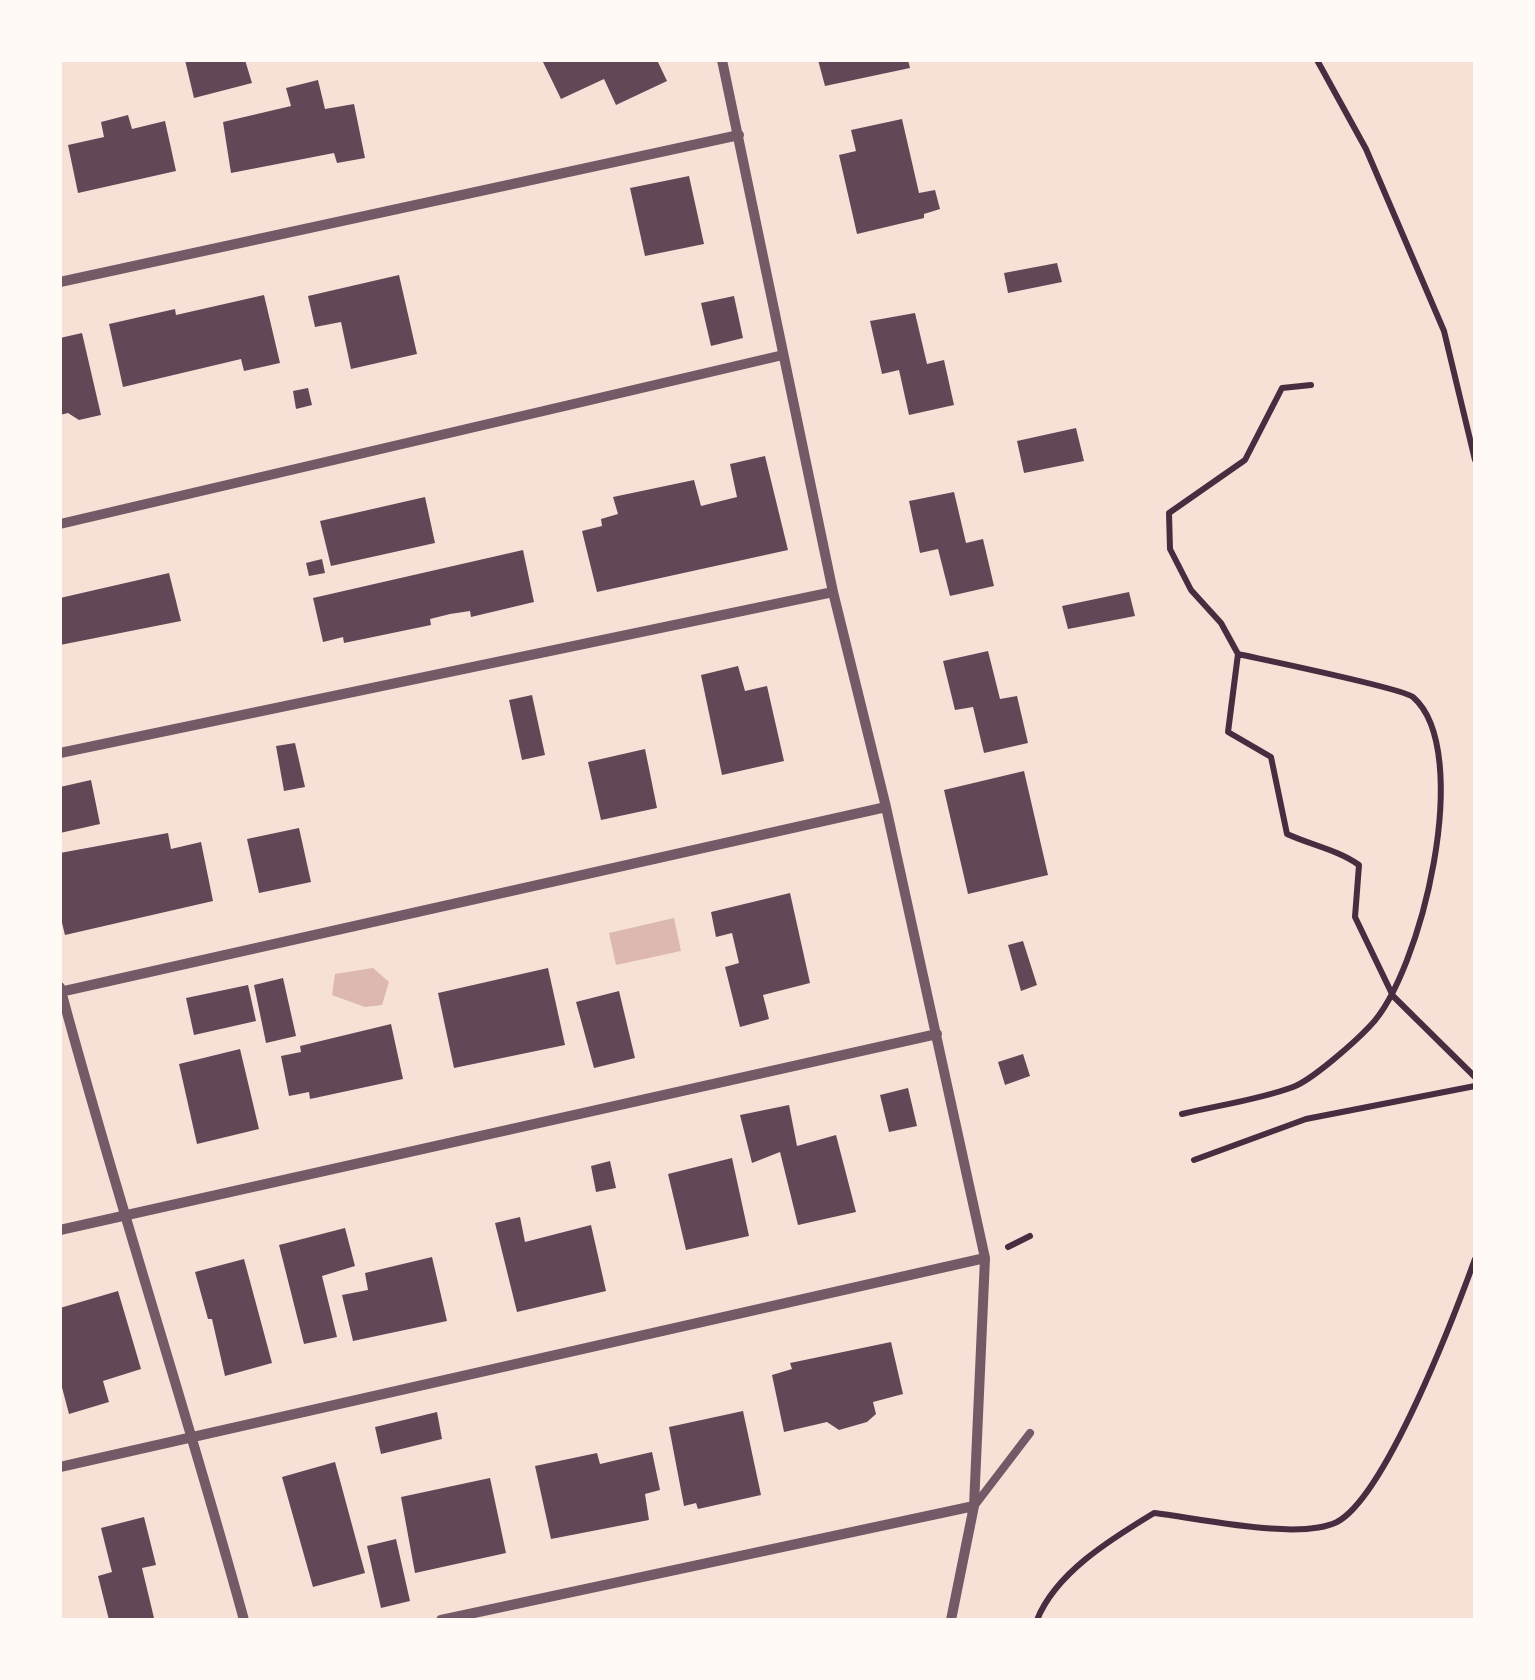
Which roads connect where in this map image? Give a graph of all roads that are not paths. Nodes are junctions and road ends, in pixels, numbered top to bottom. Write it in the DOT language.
graph roads {
  1 [pos="722,60"];
  2 [pos="738,135"];
  3 [pos="60,282"];
  4 [pos="782,356"];
  5 [pos="60,524"];
  6 [pos="833,592"];
  7 [pos="60,753"];
  8 [pos="886,806"];
  9 [pos="60,990"];
  10 [pos="937,1034"];
  11 [pos="123,1216"];
  12 [pos="60,1230"];
  13 [pos="985,1258"];
  14 [pos="1030,1433"];
  15 [pos="194,1437"];
  16 [pos="60,1467"];
  17 [pos="974,1506"];
  18 [pos="244,1620"];
  19 [pos="441,1620"];
  20 [pos="952,1620"];
  1 -- 2 [label="street"];
  2 -- 3 [label="street"];
  2 -- 4 [label="street"];
  4 -- 5 [label="street"];
  4 -- 6 [label="street"];
  6 -- 7 [label="street"];
  6 -- 8 [label="street"];
  8 -- 9 [label="street"];
  8 -- 10 [label="street"];
  9 -- 11 [label="street"];
  10 -- 11 [label="street"];
  10 -- 13 [label="street"];
  11 -- 12 [label="street"];
  11 -- 15 [label="street"];
  13 -- 15 [label="street"];
  13 -- 17 [label="street"];
  14 -- 17 [label="lane"];
  15 -- 16 [label="street"];
  15 -- 18 [label="street"];
  17 -- 19 [label="street"];
  17 -- 20 [label="street"];
}
